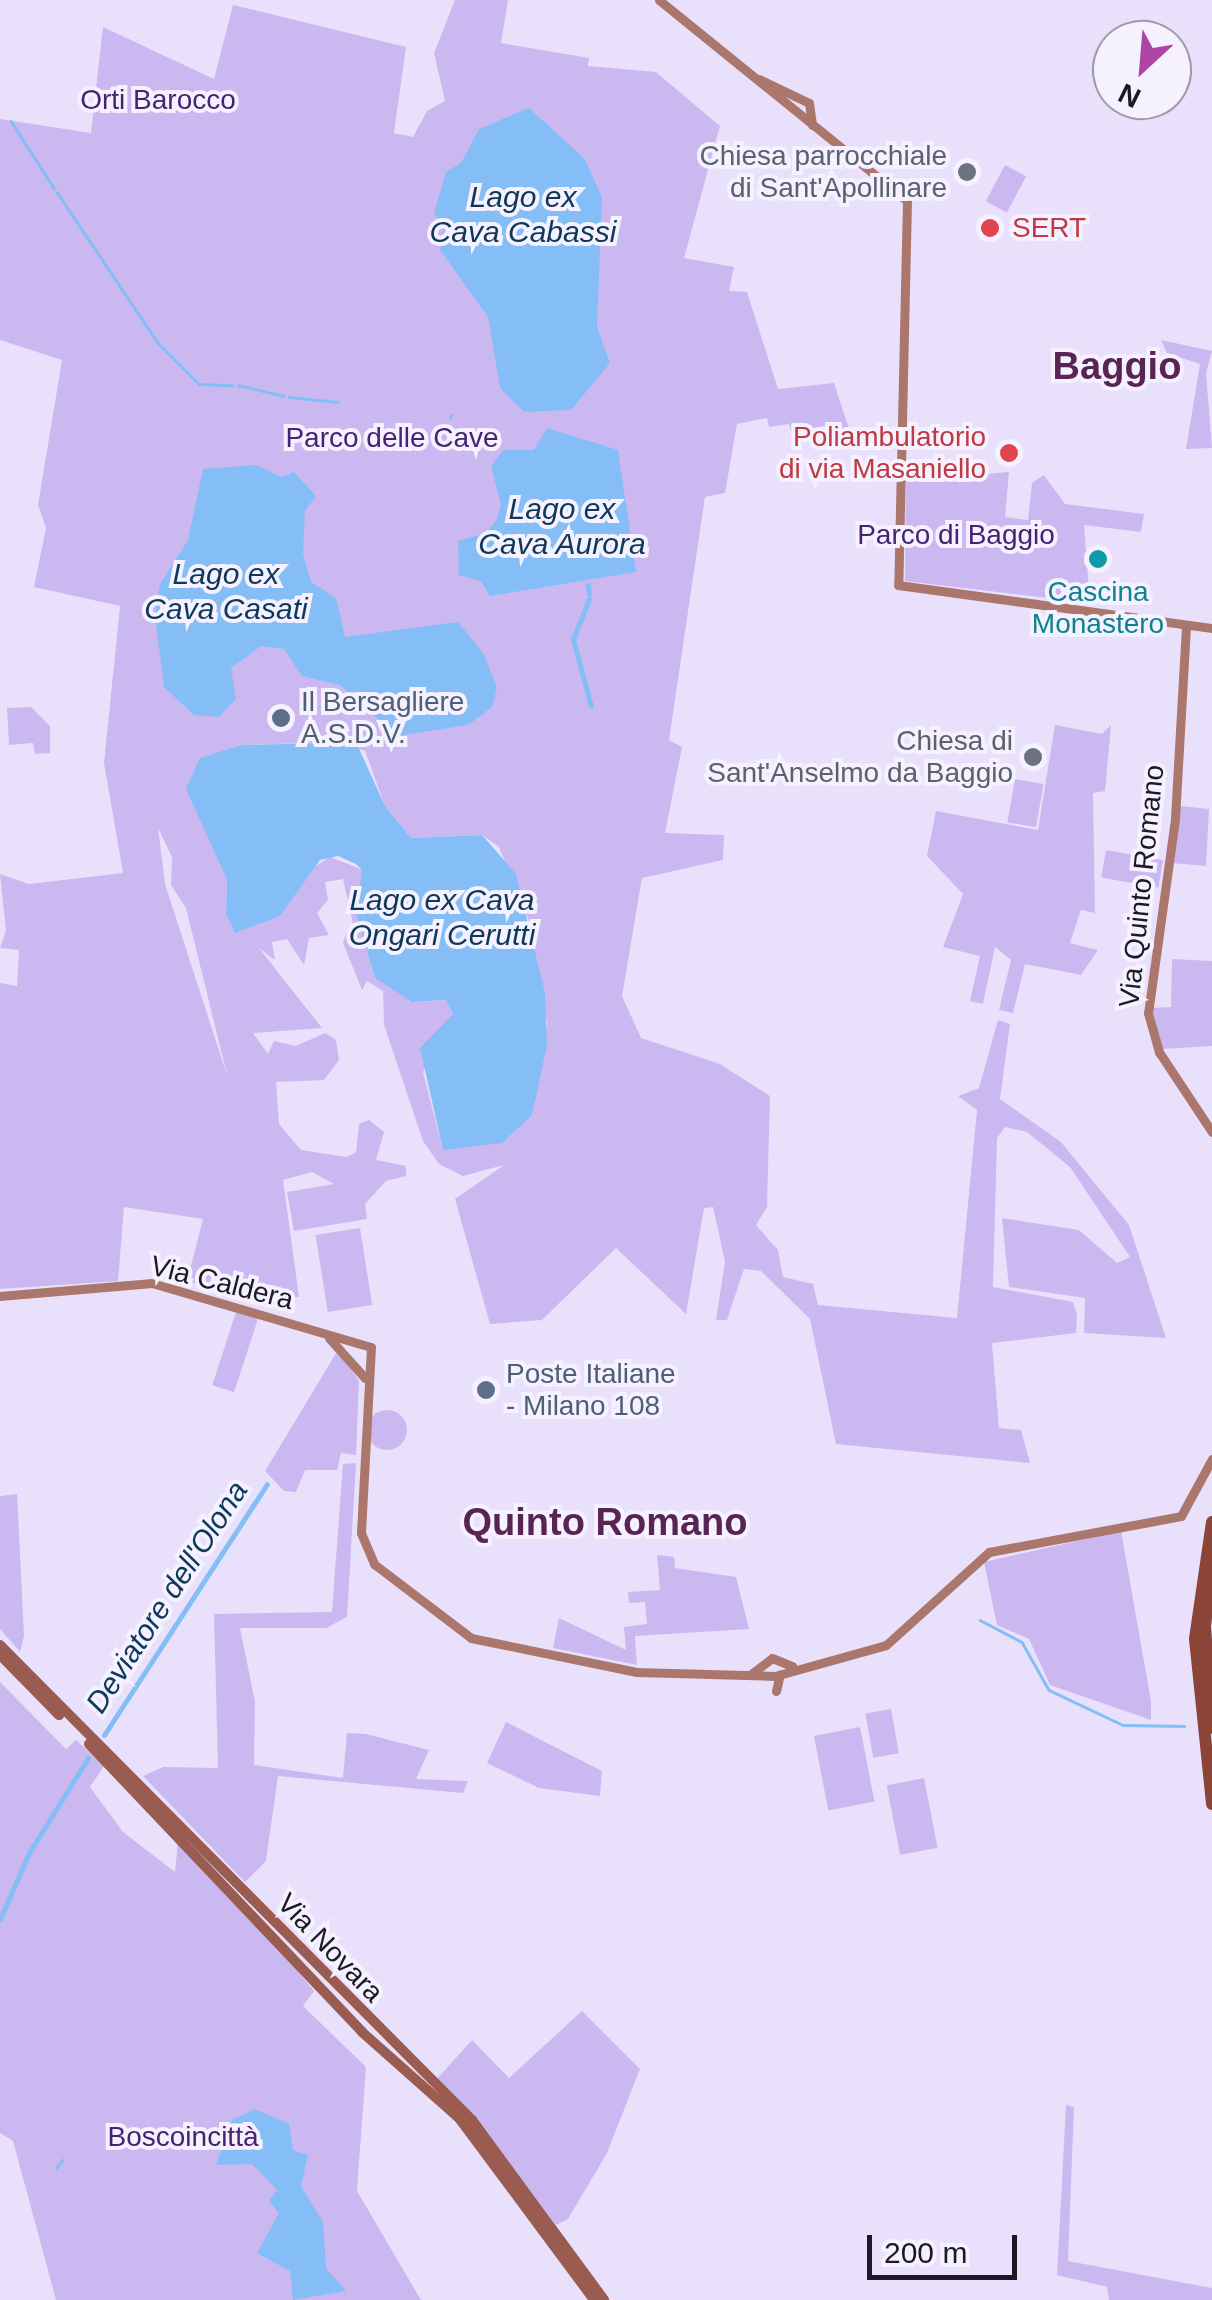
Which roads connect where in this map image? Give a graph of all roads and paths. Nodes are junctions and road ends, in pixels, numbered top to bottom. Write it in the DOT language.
graph roads {
  1 [pos="659,0"];
  2 [pos="773,90"];
  3 [pos="803,101"];
  4 [pos="811,112"];
  5 [pos="798,114"];
  6 [pos="812,125"];
  7 [pos="1186,627"];
  8 [pos="1212,628"];
  9 [pos="1212,1132"];
  10 [pos="0,1296"];
  11 [pos="318,1332"];
  12 [pos="371,1348"];
  13 [pos="366,1380"];
  14 [pos="366,1398"];
  15 [pos="1212,1460"];
  16 [pos="1199,1484"];
  17 [pos="1212,1489"];
  18 [pos="1212,1522"];
  19 [pos="1212,1566"];
  20 [pos="0,1646"];
  21 [pos="0,1655"];
  22 [pos="775,1671"];
  23 [pos="776,1689"];
  24 [pos="1212,1728"];
  25 [pos="1212,1804"];
  26 [pos="356,2016"];
  27 [pos="594,2300"];
  28 [pos="604,2300"];
  1 -- 2 [label="street"];
  2 -- 3 [label="street"];
  2 -- 5 [label="street"];
  3 -- 4 [label="street"];
  3 -- 5 [label="street"];
  4 -- 5 [label="street"];
  4 -- 6 [label="street"];
  5 -- 6 [label="street"];
  6 -- 7 [label="street"];
  7 -- 8 [label="street"];
  7 -- 9 [label="street, Via Quinto Romano"];
  10 -- 11 [label="street, Via Caldera"];
  11 -- 12 [label="street, Via Caldera"];
  11 -- 13 [label="street"];
  12 -- 13 [label="street"];
  12 -- 14 [label="street"];
  13 -- 14 [label="street"];
  14 -- 22 [label="street"];
  15 -- 16 [label="street"];
  16 -- 17 [label="street"];
  16 -- 22 [label="street"];
  18 -- 25 [label="highway"];
  19 -- 24 [label="highway"];
  20 -- 26 [label="main road, Via Novara"];
  21 -- 26 [label="main road, Via Novara"];
  22 -- 23 [label="street"];
  26 -- 27 [label="main road, Via Novara"];
  26 -- 28 [label="main road, Via Novara"];
}
